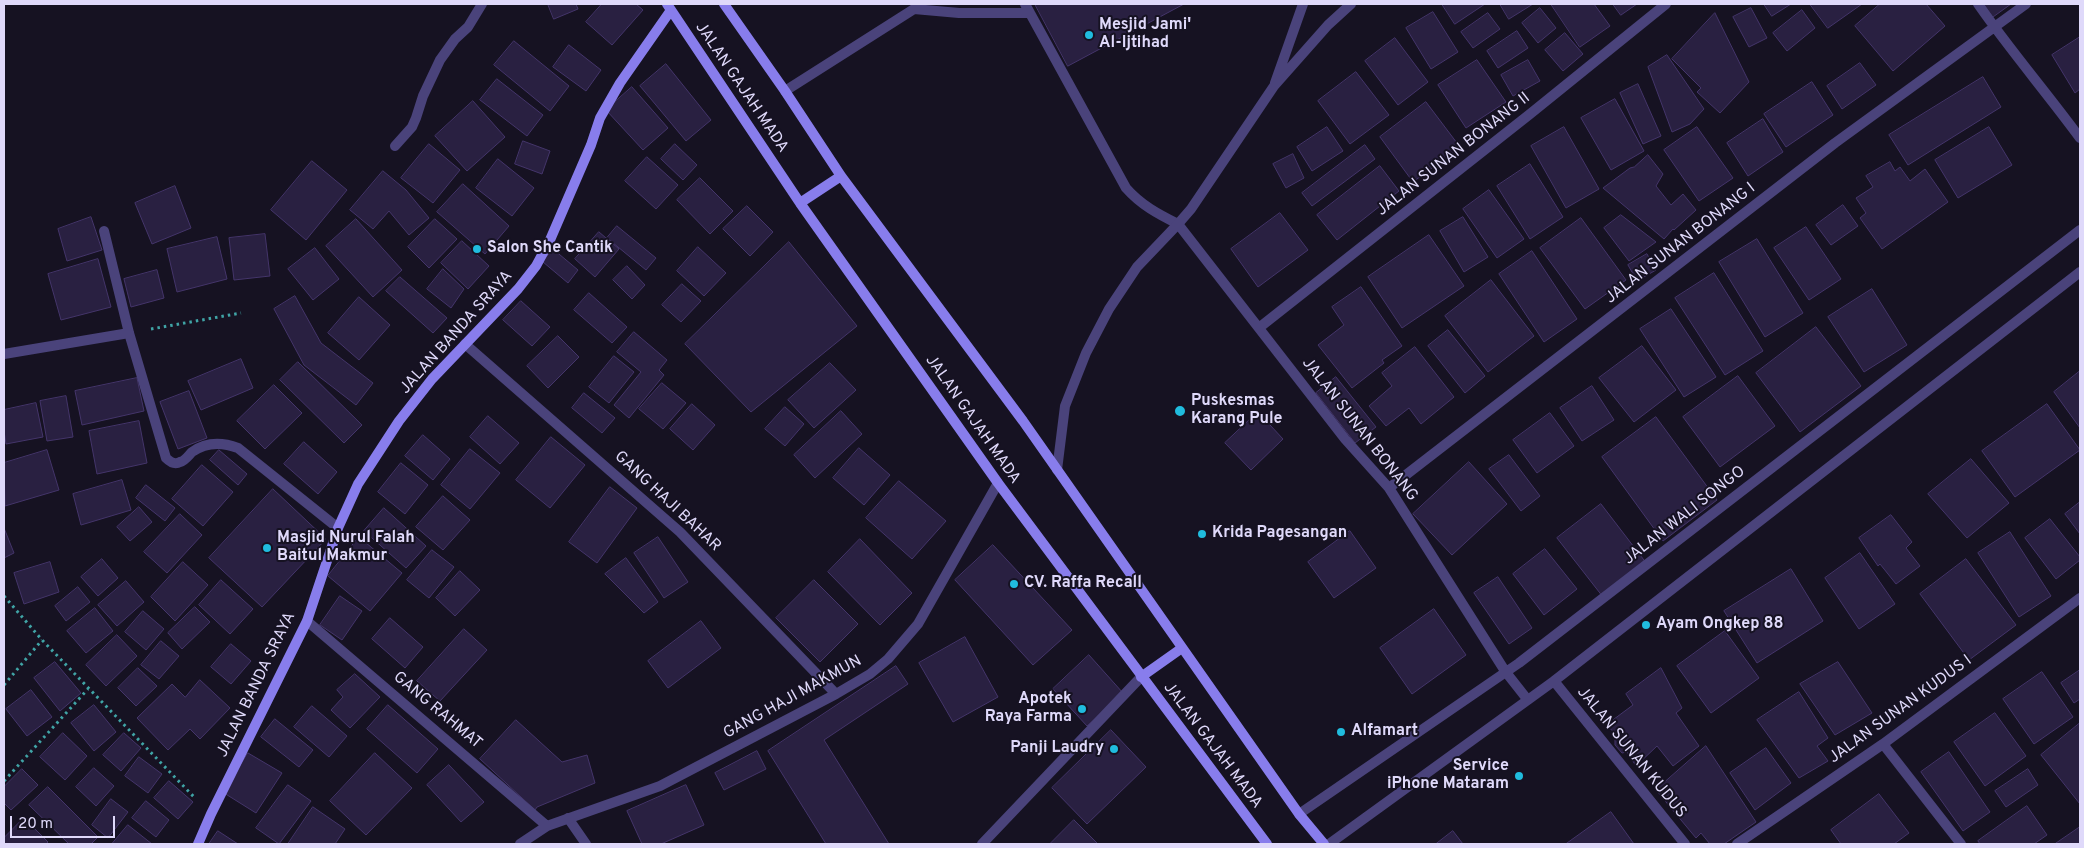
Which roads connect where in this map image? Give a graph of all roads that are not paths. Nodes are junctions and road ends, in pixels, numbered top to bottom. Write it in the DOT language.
graph roads {
  1 [pos="482,4"];
  2 [pos="724,4"];
  3 [pos="1025,4"];
  4 [pos="1303,4"];
  5 [pos="1351,4"];
  6 [pos="1666,4"];
  7 [pos="1978,4"];
  8 [pos="2026,4"];
  9 [pos="915,6"];
  10 [pos="669,7"];
  11 [pos="1030,14"];
  12 [pos="1993,26"];
  13 [pos="1274,86"];
  14 [pos="785,91"];
  15 [pos="2080,138"];
  16 [pos="395,146"];
  17 [pos="841,176"];
  18 [pos="800,203"];
  19 [pos="1178,224"];
  20 [pos="2080,230"];
  21 [pos="104,231"];
  22 [pos="2080,272"];
  23 [pos="1260,327"];
  24 [pos="128,333"];
  25 [pos="466,344"];
  26 [pos="4,354"];
  27 [pos="1057,470"];
  28 [pos="998,483"];
  29 [pos="1389,488"];
  30 [pos="338,528"];
  31 [pos="2080,598"];
  32 [pos="306,621"];
  33 [pos="1182,648"];
  34 [pos="1505,671"];
  35 [pos="1142,678"];
  36 [pos="1554,680"];
  37 [pos="836,694"];
  38 [pos="1527,699"];
  39 [pos="1883,744"];
  40 [pos="1299,814"];
  41 [pos="568,818"];
  42 [pos="547,826"];
  43 [pos="198,844"];
  44 [pos="520,844"];
  45 [pos="586,844"];
  46 [pos="982,844"];
  47 [pos="1267,844"];
  48 [pos="1324,844"];
  49 [pos="1329,844"];
  50 [pos="1685,844"];
  51 [pos="1737,844"];
  52 [pos="1961,844"];
  1 -- 16 [label="street"];
  2 -- 14 [label="main road, JALAN GAJAH MADA"];
  3 -- 11 [label="street"];
  4 -- 13 [label="street"];
  5 -- 13 [label="street"];
  6 -- 23 [label="street, JALAN SUNAN BONANG II"];
  7 -- 12 [label="street"];
  8 -- 12 [label="street, JALAN SUNAN BONANG I"];
  9 -- 11 [label="street"];
  9 -- 14 [label="street"];
  10 -- 18 [label="main road, JALAN GAJAH MADA"];
  10 -- 25 [label="main road, JALAN BANDA SRAYA"];
  11 -- 19 [label="street"];
  12 -- 15 [label="street"];
  12 -- 29 [label="street, JALAN SUNAN BONANG I"];
  13 -- 19 [label="street"];
  14 -- 17 [label="main road, JALAN GAJAH MADA"];
  17 -- 18 [label="main road"];
  17 -- 27 [label="main road, JALAN GAJAH MADA"];
  18 -- 28 [label="main road, JALAN GAJAH MADA"];
  19 -- 23 [label="street, JALAN SUNAN BONANG"];
  19 -- 27 [label="street"];
  20 -- 34 [label="street, JALAN WALI SONGO"];
  21 -- 24 [label="street"];
  22 -- 36 [label="street"];
  23 -- 29 [label="street, JALAN SUNAN BONANG"];
  24 -- 26 [label="street"];
  24 -- 30 [label="street"];
  25 -- 30 [label="main road, JALAN BANDA SRAYA"];
  25 -- 37 [label="street, GANG HAJI BAHAR"];
  27 -- 33 [label="main road, JALAN GAJAH MADA"];
  28 -- 35 [label="main road, JALAN GAJAH MADA"];
  28 -- 37 [label="street, GANG HAJI MAKMUN"];
  29 -- 34 [label="street, JALAN SUNAN BONANG"];
  30 -- 32 [label="main road, JALAN BANDA SRAYA"];
  31 -- 39 [label="street, JALAN SUNAN KUDUS I"];
  32 -- 42 [label="street, GANG RAHMAT"];
  32 -- 43 [label="main road, JALAN BANDA SRAYA"];
  33 -- 35 [label="main road"];
  33 -- 40 [label="main road, JALAN GAJAH MADA"];
  34 -- 38 [label="street, JALAN SUNAN BONANG"];
  34 -- 40 [label="street, JALAN WALI SONGO"];
  35 -- 46 [label="street"];
  35 -- 47 [label="main road, JALAN GAJAH MADA"];
  36 -- 38 [label="street"];
  36 -- 50 [label="street, JALAN SUNAN KUDUS"];
  37 -- 41 [label="street, GANG HAJI MAKMUN"];
  38 -- 49 [label="street"];
  39 -- 51 [label="street, JALAN SUNAN KUDUS I"];
  39 -- 52 [label="street"];
  40 -- 48 [label="main road, JALAN GAJAH MADA"];
  41 -- 42 [label="street, GANG HAJI MAKMUN"];
  41 -- 45 [label="street"];
  42 -- 44 [label="street, GANG HAJI MAKMUN"];
}
